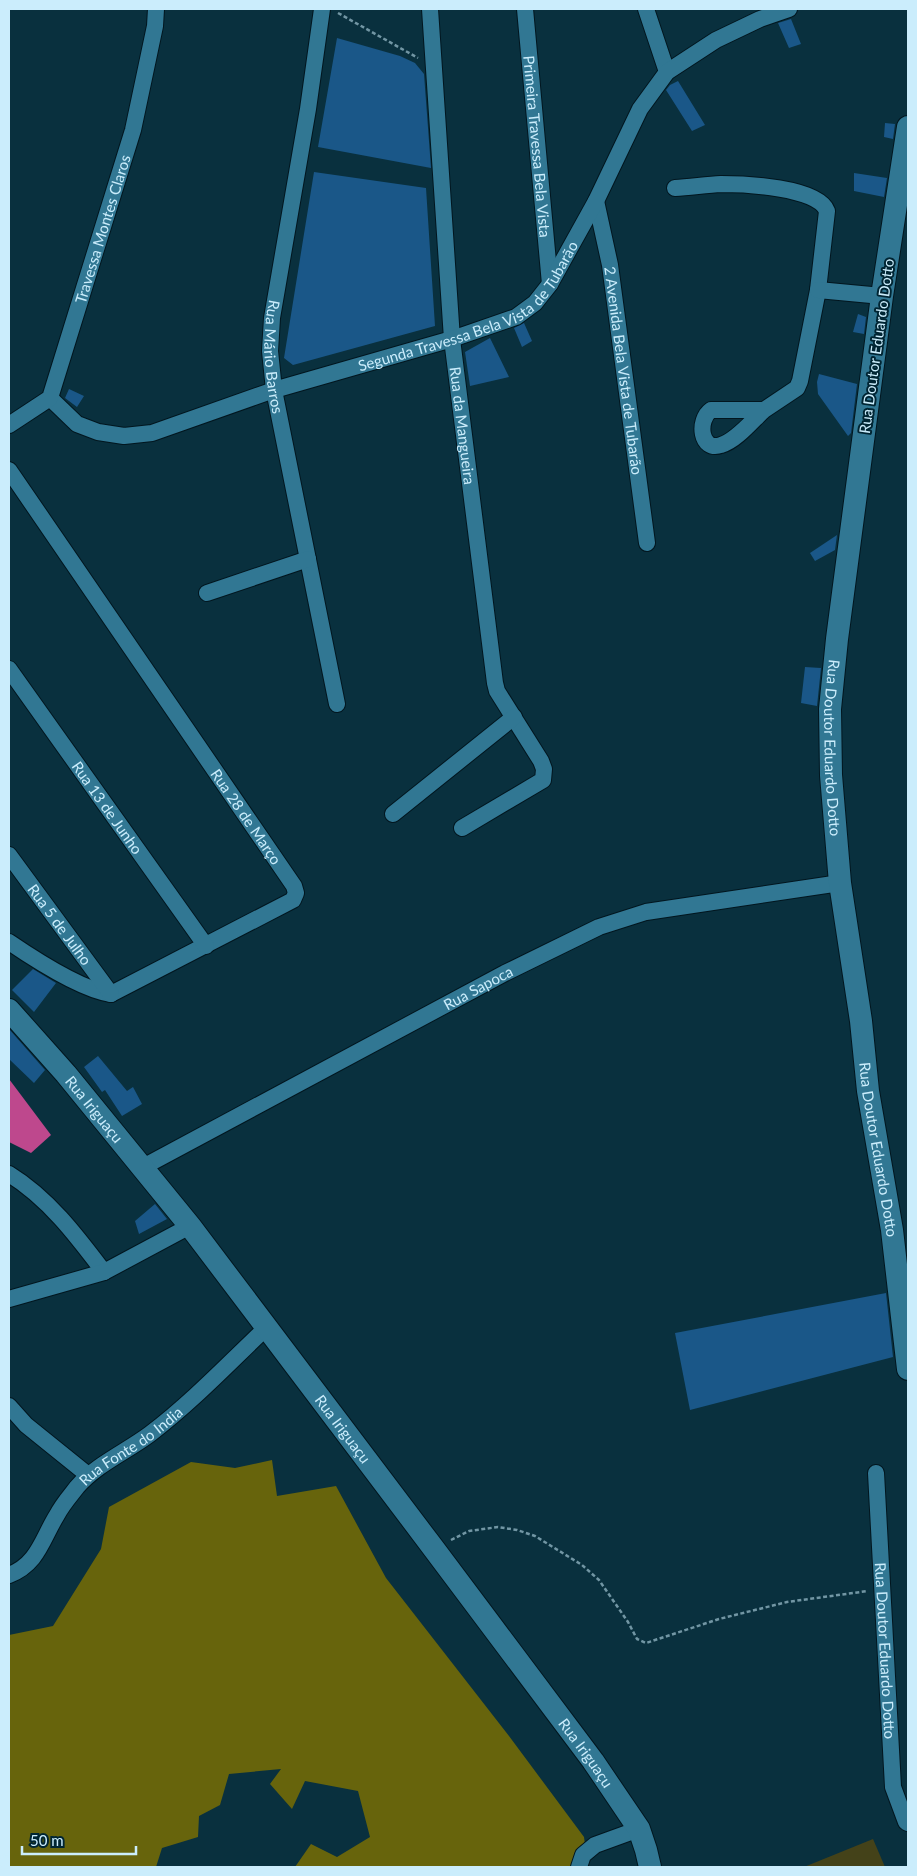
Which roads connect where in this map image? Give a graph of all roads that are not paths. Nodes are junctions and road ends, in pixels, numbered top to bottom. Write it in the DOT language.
graph roads {
  1 [pos="156,9"];
  2 [pos="430,9"];
  3 [pos="525,9"];
  4 [pos="646,9"];
  5 [pos="788,9"];
  6 [pos="330,11"];
  7 [pos="667,72"];
  8 [pos="908,127"];
  9 [pos="675,188"];
  10 [pos="596,201"];
  11 [pos="550,284"];
  12 [pos="818,290"];
  13 [pos="882,296"];
  14 [pos="452,339"];
  15 [pos="274,390"];
  16 [pos="50,398"];
  17 [pos="764,410"];
  18 [pos="9,425"];
  19 [pos="9,470"];
  20 [pos="647,543"];
  21 [pos="308,559"];
  22 [pos="207,593"];
  23 [pos="10,672"];
  24 [pos="337,704"];
  25 [pos="514,717"];
  26 [pos="393,814"];
  27 [pos="462,828"];
  28 [pos="9,855"];
  29 [pos="840,882"];
  30 [pos="9,942"];
  31 [pos="206,946"];
  32 [pos="112,994"];
  33 [pos="9,1010"];
  34 [pos="143,1167"];
  35 [pos="9,1174"];
  36 [pos="190,1226"];
  37 [pos="104,1272"];
  38 [pos="9,1299"];
  39 [pos="267,1326"];
  40 [pos="908,1369"];
  41 [pos="9,1406"];
  42 [pos="876,1473"];
  43 [pos="88,1475"];
  44 [pos="9,1575"];
  45 [pos="908,1823"];
  46 [pos="639,1829"];
  47 [pos="579,1867"];
  48 [pos="650,1867"];
  1 -- 16 [label="street, Travessa Montes Claros"];
  2 -- 14 [label="street, Rua da Mangueira"];
  3 -- 11 [label="street, Primeira Travessa Bela Vista"];
  4 -- 7 [label="street"];
  5 -- 7 [label="street, Segunda Travessa Bela Vista de Tubarão"];
  6 -- 15 [label="street, Rua Mário Barros"];
  7 -- 10 [label="street, Segunda Travessa Bela Vista de Tubarão"];
  8 -- 13 [label="main road, Rua Doutor Eduardo Dotto"];
  9 -- 12 [label="street"];
  10 -- 11 [label="street, Segunda Travessa Bela Vista de Tubarão"];
  10 -- 20 [label="street, 2 Avenida Bela Vista de Tubarão"];
  11 -- 14 [label="street, Segunda Travessa Bela Vista de Tubarão"];
  12 -- 13 [label="street"];
  12 -- 17 [label="street"];
  13 -- 29 [label="main road, Rua Doutor Eduardo Dotto"];
  14 -- 15 [label="street, Segunda Travessa Bela Vista de Tubarão"];
  14 -- 25 [label="street, Rua da Mangueira"];
  15 -- 16 [label="street, Segunda Travessa Bela Vista de Tubarão"];
  15 -- 21 [label="street, Rua Mário Barros"];
  16 -- 18 [label="street"];
  19 -- 31 [label="street, Rua 28 de Março"];
  21 -- 22 [label="street"];
  21 -- 24 [label="street, Rua Mário Barros"];
  23 -- 31 [label="street, Rua 13 de Junho"];
  25 -- 26 [label="street"];
  25 -- 27 [label="street"];
  28 -- 32 [label="street, Rua 5 de Julho"];
  29 -- 34 [label="street, Rua Sapoca"];
  29 -- 40 [label="main road, Rua Doutor Eduardo Dotto"];
  30 -- 32 [label="street"];
  31 -- 32 [label="street, Rua 28 de Março"];
  33 -- 34 [label="main road, Rua Iriguaçu"];
  34 -- 36 [label="main road, Rua Iriguaçu"];
  35 -- 37 [label="street"];
  36 -- 37 [label="street"];
  36 -- 39 [label="main road, Rua Iriguaçu"];
  37 -- 38 [label="street"];
  39 -- 43 [label="street, Rua Fonte do India"];
  39 -- 46 [label="main road, Rua Iriguaçu"];
  41 -- 43 [label="street"];
  42 -- 45 [label="street, Rua Doutor Eduardo Dotto"];
  43 -- 44 [label="street, Rua Fonte do India"];
  46 -- 47 [label="street"];
  46 -- 48 [label="main road, Rua Iriguaçu"];
}
